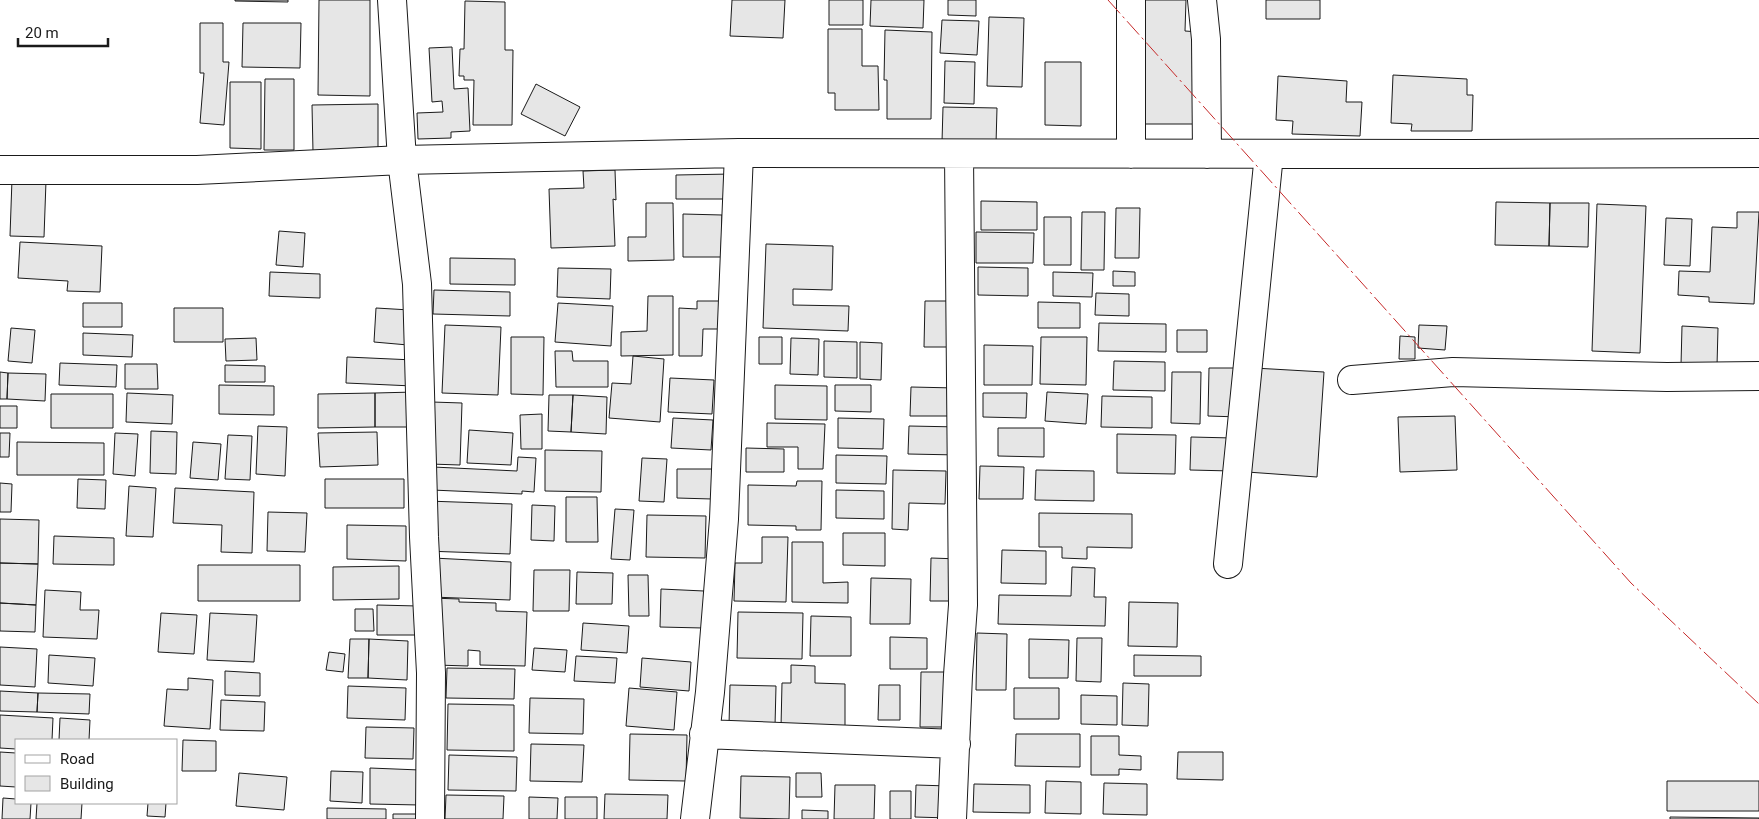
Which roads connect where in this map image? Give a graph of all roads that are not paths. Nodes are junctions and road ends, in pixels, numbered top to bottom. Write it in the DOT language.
graph roads {
  1 [pos="392,0"];
  2 [pos="1131,0"];
  3 [pos="1202,0"];
  4 [pos="739,153"];
  5 [pos="1759,153"];
  6 [pos="959,154"];
  7 [pos="1131,154"];
  8 [pos="1208,154"];
  9 [pos="1269,154"];
  10 [pos="402,160"];
  11 [pos="0,170"];
  12 [pos="1759,376"];
  13 [pos="1352,380"];
  14 [pos="1228,564"];
  15 [pos="704,734"];
  16 [pos="956,744"];
  17 [pos="430,819"];
  18 [pos="695,819"];
  19 [pos="952,819"];
  1 -- 10 [label="street"];
  2 -- 7 [label="street"];
  3 -- 8 [label="street"];
  4 -- 6 [label="street"];
  4 -- 10 [label="street"];
  4 -- 15 [label="street"];
  5 -- 9 [label="street"];
  6 -- 7 [label="street"];
  6 -- 16 [label="street"];
  7 -- 8 [label="street"];
  8 -- 9 [label="street"];
  9 -- 14 [label="street"];
  10 -- 11 [label="street"];
  10 -- 17 [label="street"];
  12 -- 13 [label="street"];
  15 -- 16 [label="street"];
  15 -- 18 [label="street"];
  16 -- 19 [label="street"];
}
